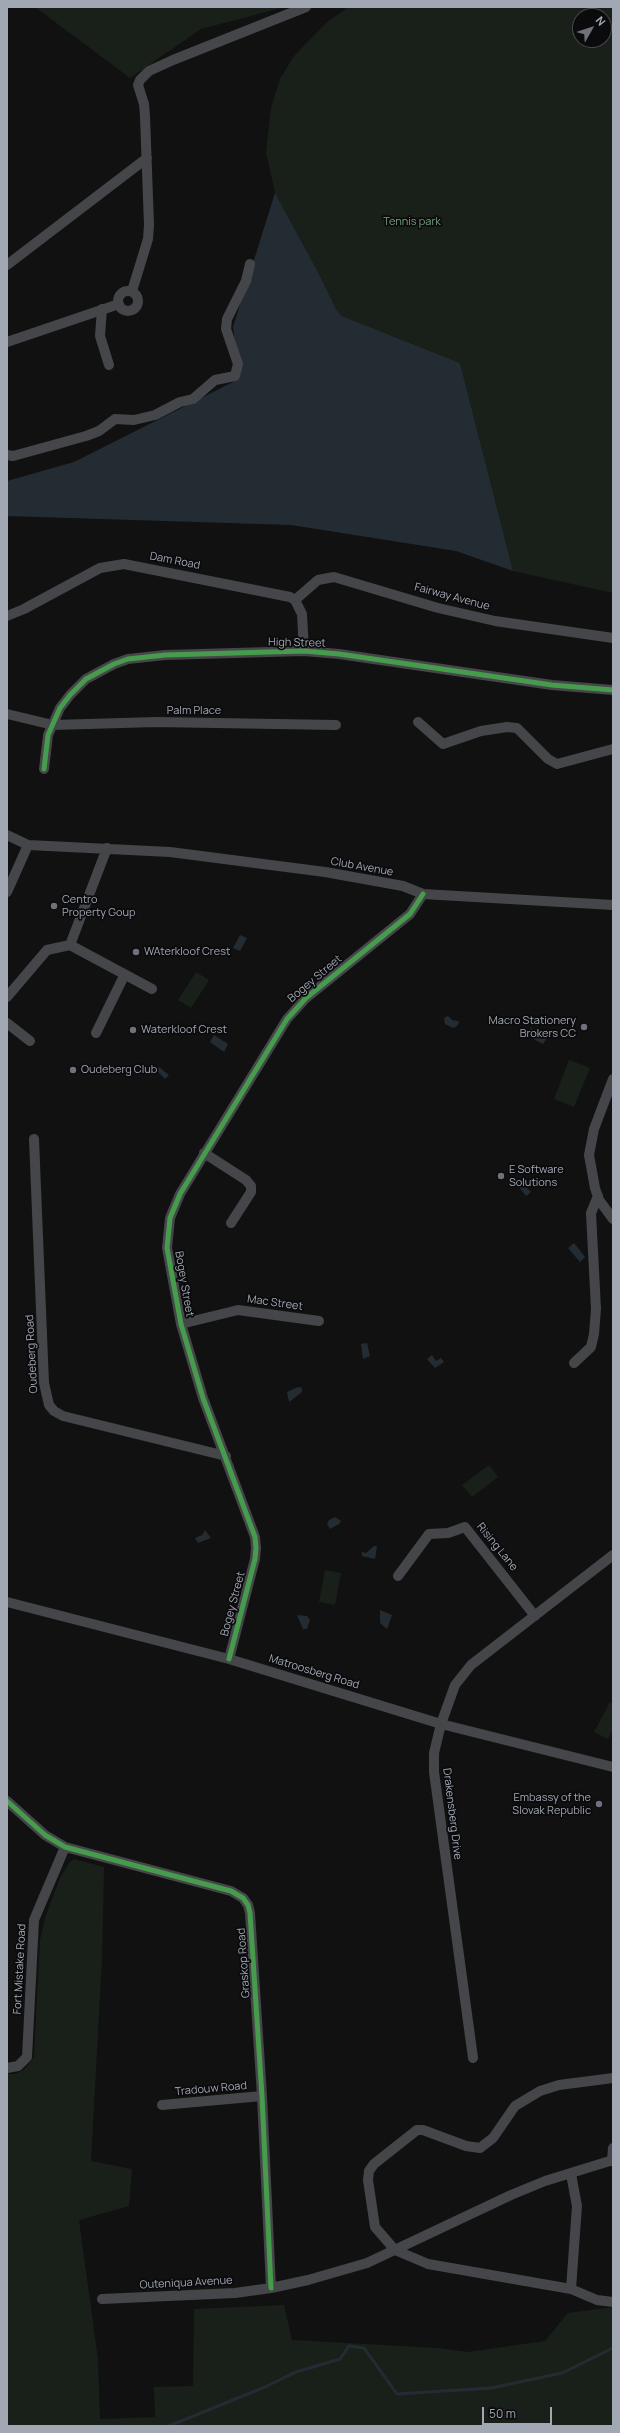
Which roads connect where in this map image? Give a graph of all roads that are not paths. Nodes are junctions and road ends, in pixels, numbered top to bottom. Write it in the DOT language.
graph roads {
  1 [pos="306,7"];
  2 [pos="147,158"];
  3 [pos="250,264"];
  4 [pos="7,265"];
  5 [pos="132,292"];
  6 [pos="119,304"];
  7 [pos="102,309"];
  8 [pos="7,342"];
  9 [pos="109,365"];
  10 [pos="7,455"];
  11 [pos="295,600"];
  12 [pos="7,616"];
  13 [pos="613,638"];
  14 [pos="304,651"];
  15 [pos="613,690"];
  16 [pos="7,714"];
  17 [pos="418,722"];
  18 [pos="336,725"];
  19 [pos="53,726"];
  20 [pos="613,749"];
  21 [pos="44,769"];
  22 [pos="7,835"];
  23 [pos="28,845"];
  24 [pos="107,848"];
  25 [pos="7,892"];
  26 [pos="423,894"];
  27 [pos="613,905"];
  28 [pos="70,945"];
  29 [pos="124,976"];
  30 [pos="152,989"];
  31 [pos="7,997"];
  32 [pos="7,1023"];
  33 [pos="96,1033"];
  34 [pos="30,1041"];
  35 [pos="613,1078"];
  36 [pos="34,1140"];
  37 [pos="204,1153"];
  38 [pos="598,1196"];
  39 [pos="613,1219"];
  40 [pos="231,1223"];
  41 [pos="320,1321"];
  42 [pos="181,1324"];
  43 [pos="574,1363"];
  44 [pos="226,1456"];
  45 [pos="613,1555"];
  46 [pos="398,1576"];
  47 [pos="7,1602"];
  48 [pos="535,1616"];
  49 [pos="229,1659"];
  50 [pos="441,1724"];
  51 [pos="613,1767"];
  52 [pos="7,1801"];
  53 [pos="65,1847"];
  54 [pos="473,2058"];
  55 [pos="7,2068"];
  56 [pos="613,2078"];
  57 [pos="262,2096"];
  58 [pos="162,2105"];
  59 [pos="613,2148"];
  60 [pos="613,2160"];
  61 [pos="571,2174"];
  62 [pos="395,2250"];
  63 [pos="271,2288"];
  64 [pos="571,2289"];
  65 [pos="102,2299"];
  66 [pos="613,2302"];
  1 -- 2 [label="street"];
  2 -- 4 [label="street"];
  2 -- 5 [label="street"];
  3 -- 10 [label="street"];
  5 -- 6 [label="street"];
  5 -- 6 [label="street"];
  6 -- 7 [label="street"];
  7 -- 8 [label="street"];
  7 -- 9 [label="street"];
  11 -- 12 [label="street, Dam Road"];
  11 -- 13 [label="street, Fairway Avenue"];
  11 -- 14 [label="street"];
  14 -- 15 [label="street, High Street"];
  14 -- 19 [label="street, High Street"];
  16 -- 19 [label="street, Palm Place"];
  17 -- 20 [label="street"];
  18 -- 19 [label="street, Palm Place"];
  19 -- 21 [label="street, High Street"];
  22 -- 23 [label="street, Club Avenue"];
  23 -- 24 [label="street, Club Avenue"];
  23 -- 25 [label="street"];
  24 -- 26 [label="street, Club Avenue"];
  24 -- 28 [label="street"];
  26 -- 27 [label="street, Club Avenue"];
  26 -- 37 [label="street, Bogey Street"];
  28 -- 29 [label="street"];
  28 -- 31 [label="street"];
  29 -- 30 [label="street"];
  29 -- 33 [label="street"];
  32 -- 34 [label="street"];
  35 -- 38 [label="street"];
  36 -- 44 [label="street, Oudeberg Road"];
  37 -- 40 [label="street"];
  37 -- 42 [label="street, Bogey Street"];
  38 -- 39 [label="street"];
  38 -- 43 [label="street"];
  41 -- 42 [label="street, Mac Street"];
  42 -- 44 [label="street, Bogey Street"];
  44 -- 49 [label="street, Bogey Street"];
  45 -- 48 [label="street, Drakensberg Drive"];
  46 -- 48 [label="street, Rising Lane"];
  47 -- 49 [label="street, Matroosberg Road"];
  48 -- 50 [label="street, Drakensberg Drive"];
  49 -- 50 [label="street, Matroosberg Road"];
  50 -- 51 [label="street, Matroosberg Road"];
  50 -- 54 [label="street, Drakensberg Drive"];
  52 -- 53 [label="street, Graskop Road"];
  53 -- 55 [label="street, Fort Mistake Road"];
  53 -- 57 [label="street, Graskop Road"];
  56 -- 62 [label="street"];
  57 -- 58 [label="street, Tradouw Road"];
  57 -- 63 [label="street, Graskop Road"];
  59 -- 60 [label="street"];
  60 -- 61 [label="street, Outeniqua Avenue"];
  61 -- 62 [label="street, Outeniqua Avenue"];
  61 -- 64 [label="street"];
  62 -- 63 [label="street, Outeniqua Avenue"];
  62 -- 64 [label="street"];
  63 -- 65 [label="street, Outeniqua Avenue"];
  64 -- 66 [label="street"];
}
